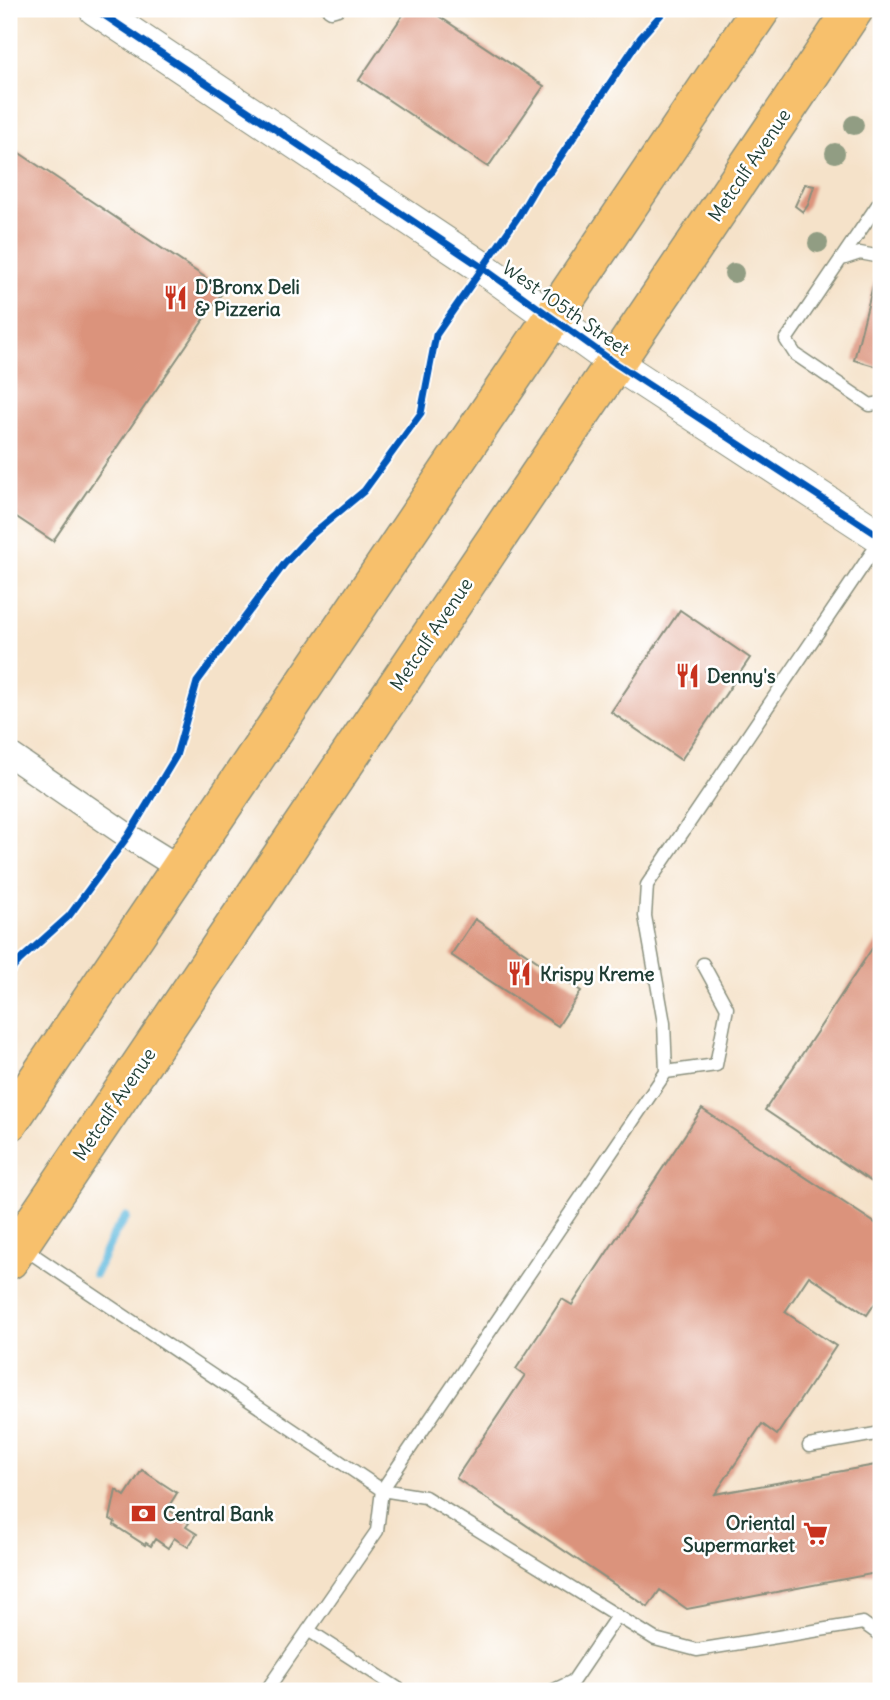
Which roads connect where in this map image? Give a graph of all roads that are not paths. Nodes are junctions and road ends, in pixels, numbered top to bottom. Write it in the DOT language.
graph roads {
  1 [pos="95,9"];
  2 [pos="328,9"];
  3 [pos="338,9"];
  4 [pos="761,9"];
  5 [pos="854,9"];
  6 [pos="881,200"];
  7 [pos="881,257"];
  8 [pos="842,258"];
  9 [pos="552,317"];
  10 [pos="615,363"];
  11 [pos="881,403"];
  12 [pos="881,538"];
  13 [pos="9,754"];
  14 [pos="181,869"];
  15 [pos="704,964"];
  16 [pos="666,1072"];
  17 [pos="9,1122"];
  18 [pos="14,1252"];
  19 [pos="881,1433"];
  20 [pos="809,1446"];
  21 [pos="382,1490"];
  22 [pos="617,1616"];
  23 [pos="309,1630"];
  24 [pos="881,1636"];
  25 [pos="266,1691"];
  26 [pos="402,1691"];
  27 [pos="552,1691"];
  1 -- 9 [label="street, West 105th Street"];
  2 -- 3 [label="lane"];
  4 -- 9 [label="main road"];
  5 -- 10 [label="main road, Metcalf Avenue"];
  6 -- 8 [label="lane"];
  7 -- 8 [label="lane"];
  8 -- 11 [label="lane"];
  9 -- 10 [label="street, West 105th Street"];
  9 -- 14 [label="main road"];
  10 -- 12 [label="street, West 105th Street"];
  10 -- 18 [label="main road, Metcalf Avenue"];
  12 -- 16 [label="lane"];
  13 -- 14 [label="street"];
  14 -- 17 [label="main road"];
  15 -- 16 [label="lane"];
  16 -- 21 [label="lane"];
  18 -- 21 [label="lane"];
  19 -- 20 [label="lane"];
  21 -- 22 [label="lane"];
  21 -- 23 [label="lane"];
  22 -- 24 [label="lane"];
  22 -- 27 [label="lane"];
  23 -- 25 [label="lane"];
  23 -- 26 [label="lane"];
}
